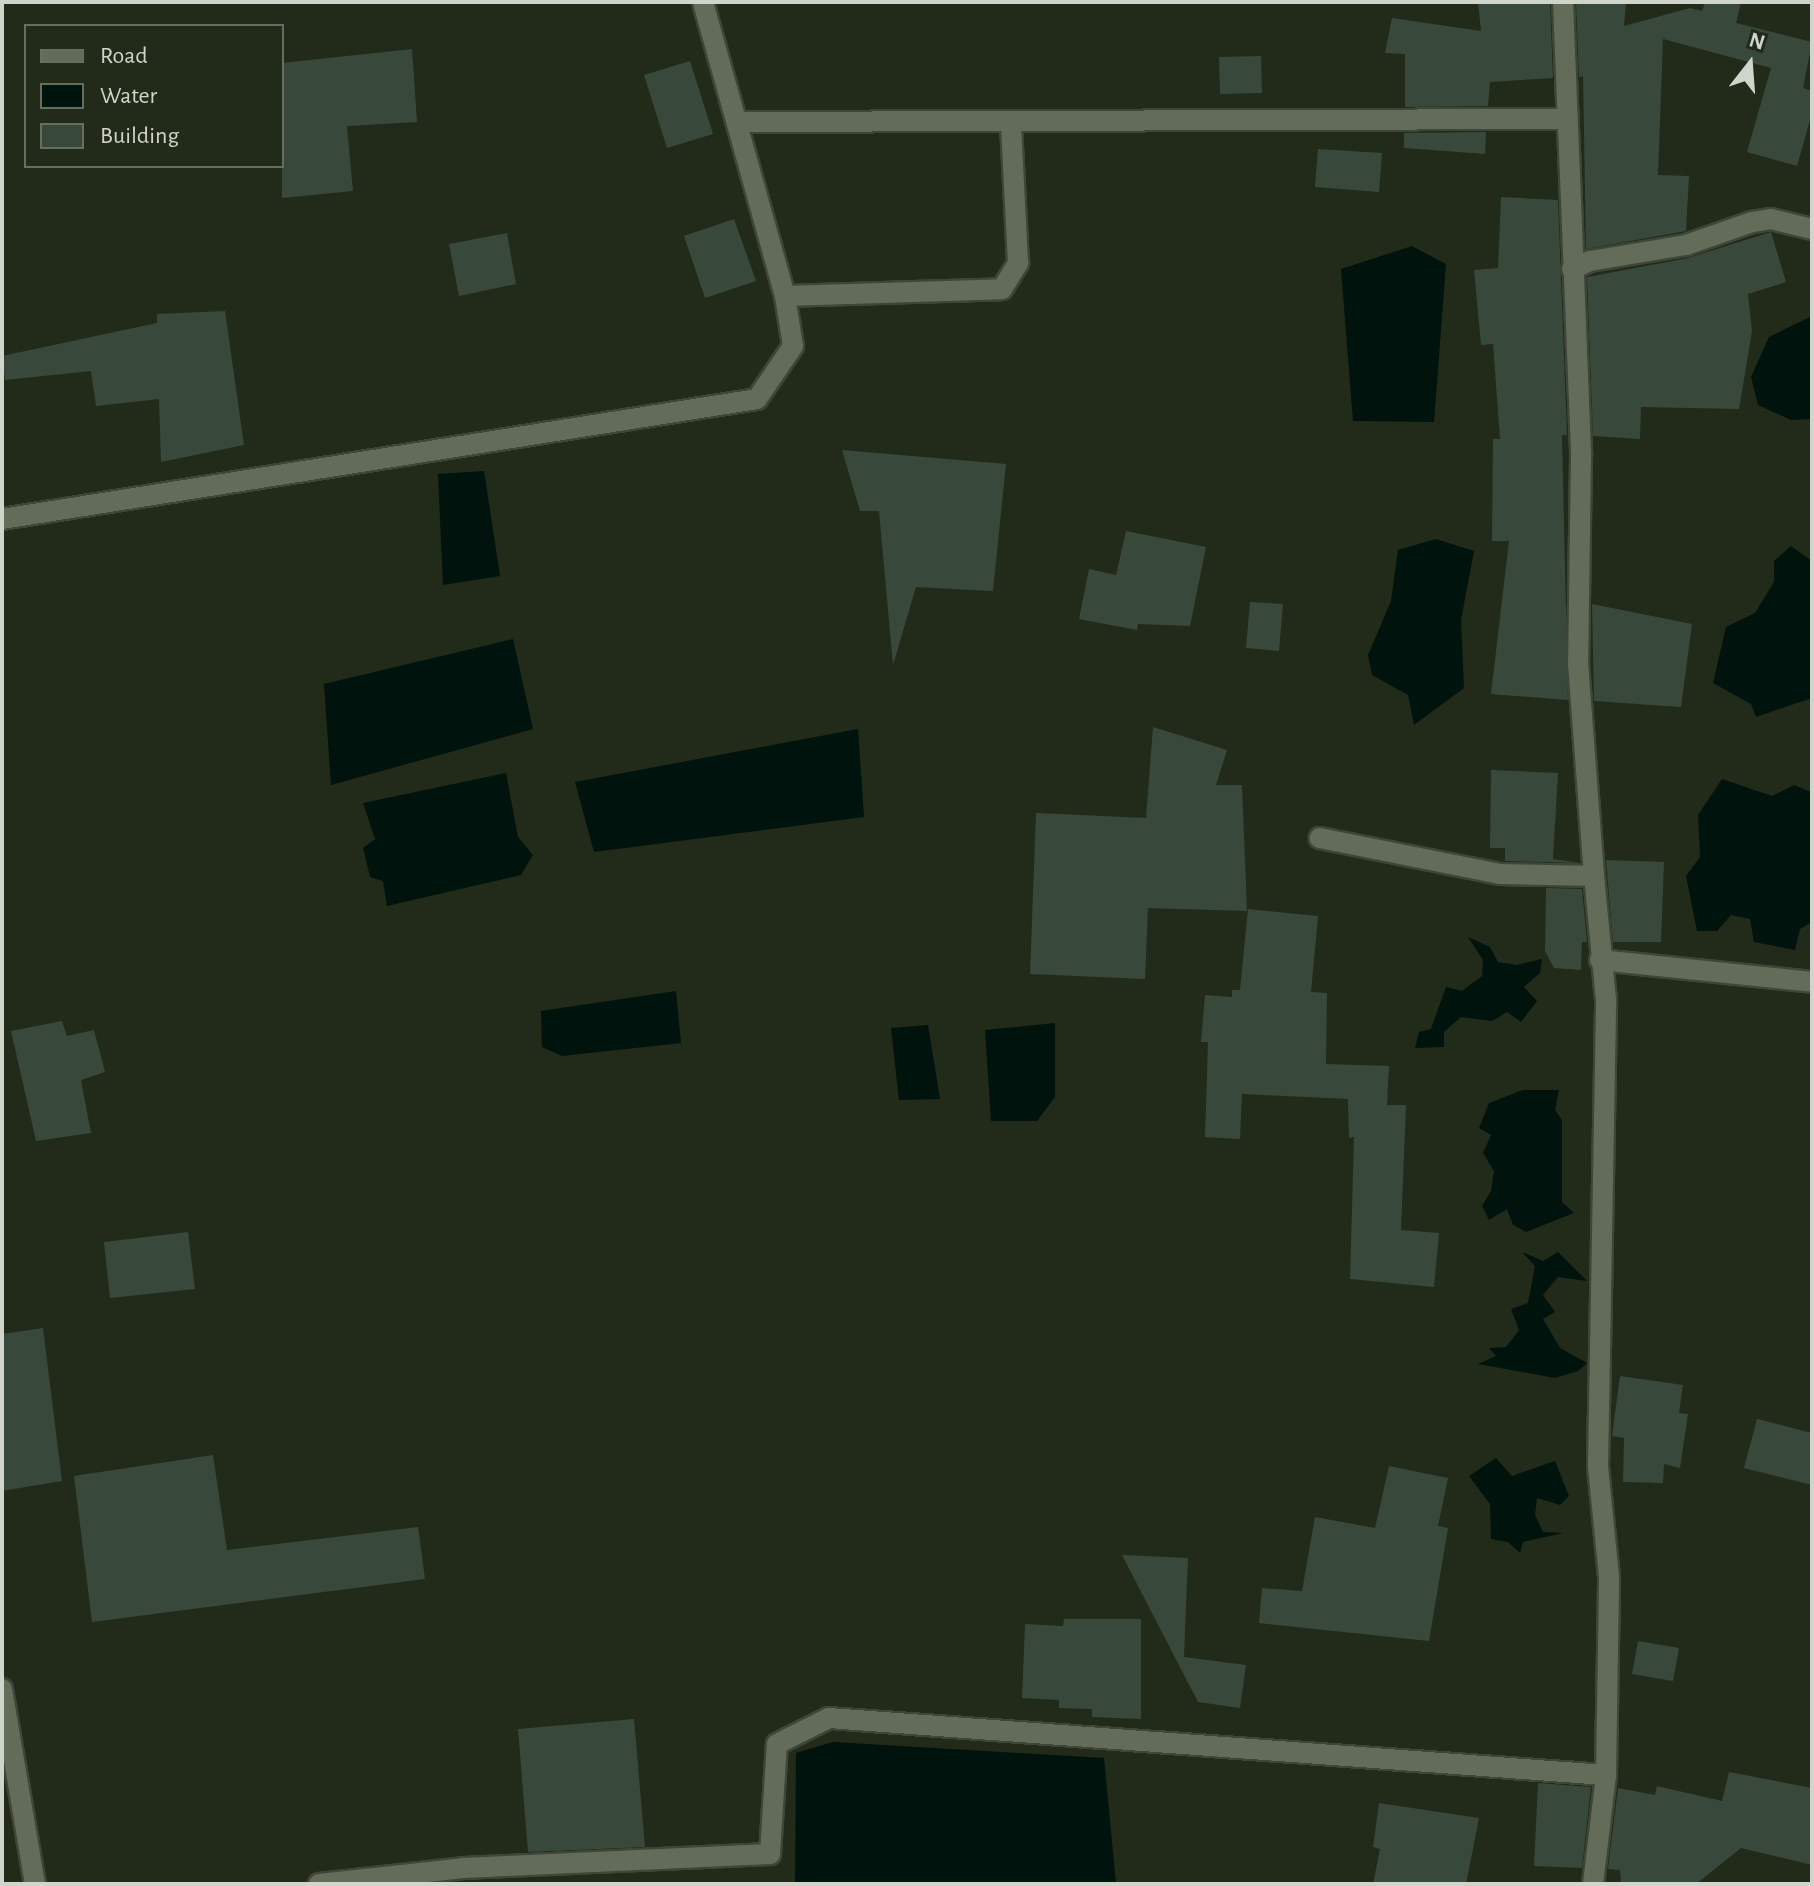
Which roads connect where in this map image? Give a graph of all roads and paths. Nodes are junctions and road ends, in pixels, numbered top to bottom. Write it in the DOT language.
graph roads {
  1 [pos="703,2"];
  2 [pos="1563,2"];
  3 [pos="1564,119"];
  4 [pos="737,122"];
  5 [pos="1011,125"];
  6 [pos="1812,229"];
  7 [pos="1572,269"];
  8 [pos="785,296"];
  9 [pos="2,519"];
  10 [pos="1320,838"];
  11 [pos="1594,876"];
  12 [pos="1600,960"];
  13 [pos="1812,982"];
  14 [pos="2,1689"];
  15 [pos="1606,1775"];
  16 [pos="35,1884"];
  17 [pos="319,1884"];
  18 [pos="1593,1884"];
  1 -- 4 [label="street"];
  2 -- 3 [label="street"];
  3 -- 5 [label="street"];
  3 -- 7 [label="street"];
  4 -- 5 [label="street"];
  4 -- 8 [label="street"];
  5 -- 8 [label="street"];
  6 -- 7 [label="street"];
  7 -- 11 [label="street"];
  8 -- 9 [label="street"];
  10 -- 11 [label="street"];
  11 -- 12 [label="street"];
  12 -- 13 [label="street"];
  12 -- 15 [label="street"];
  14 -- 16 [label="street"];
  15 -- 17 [label="street"];
  15 -- 18 [label="street"];
}
